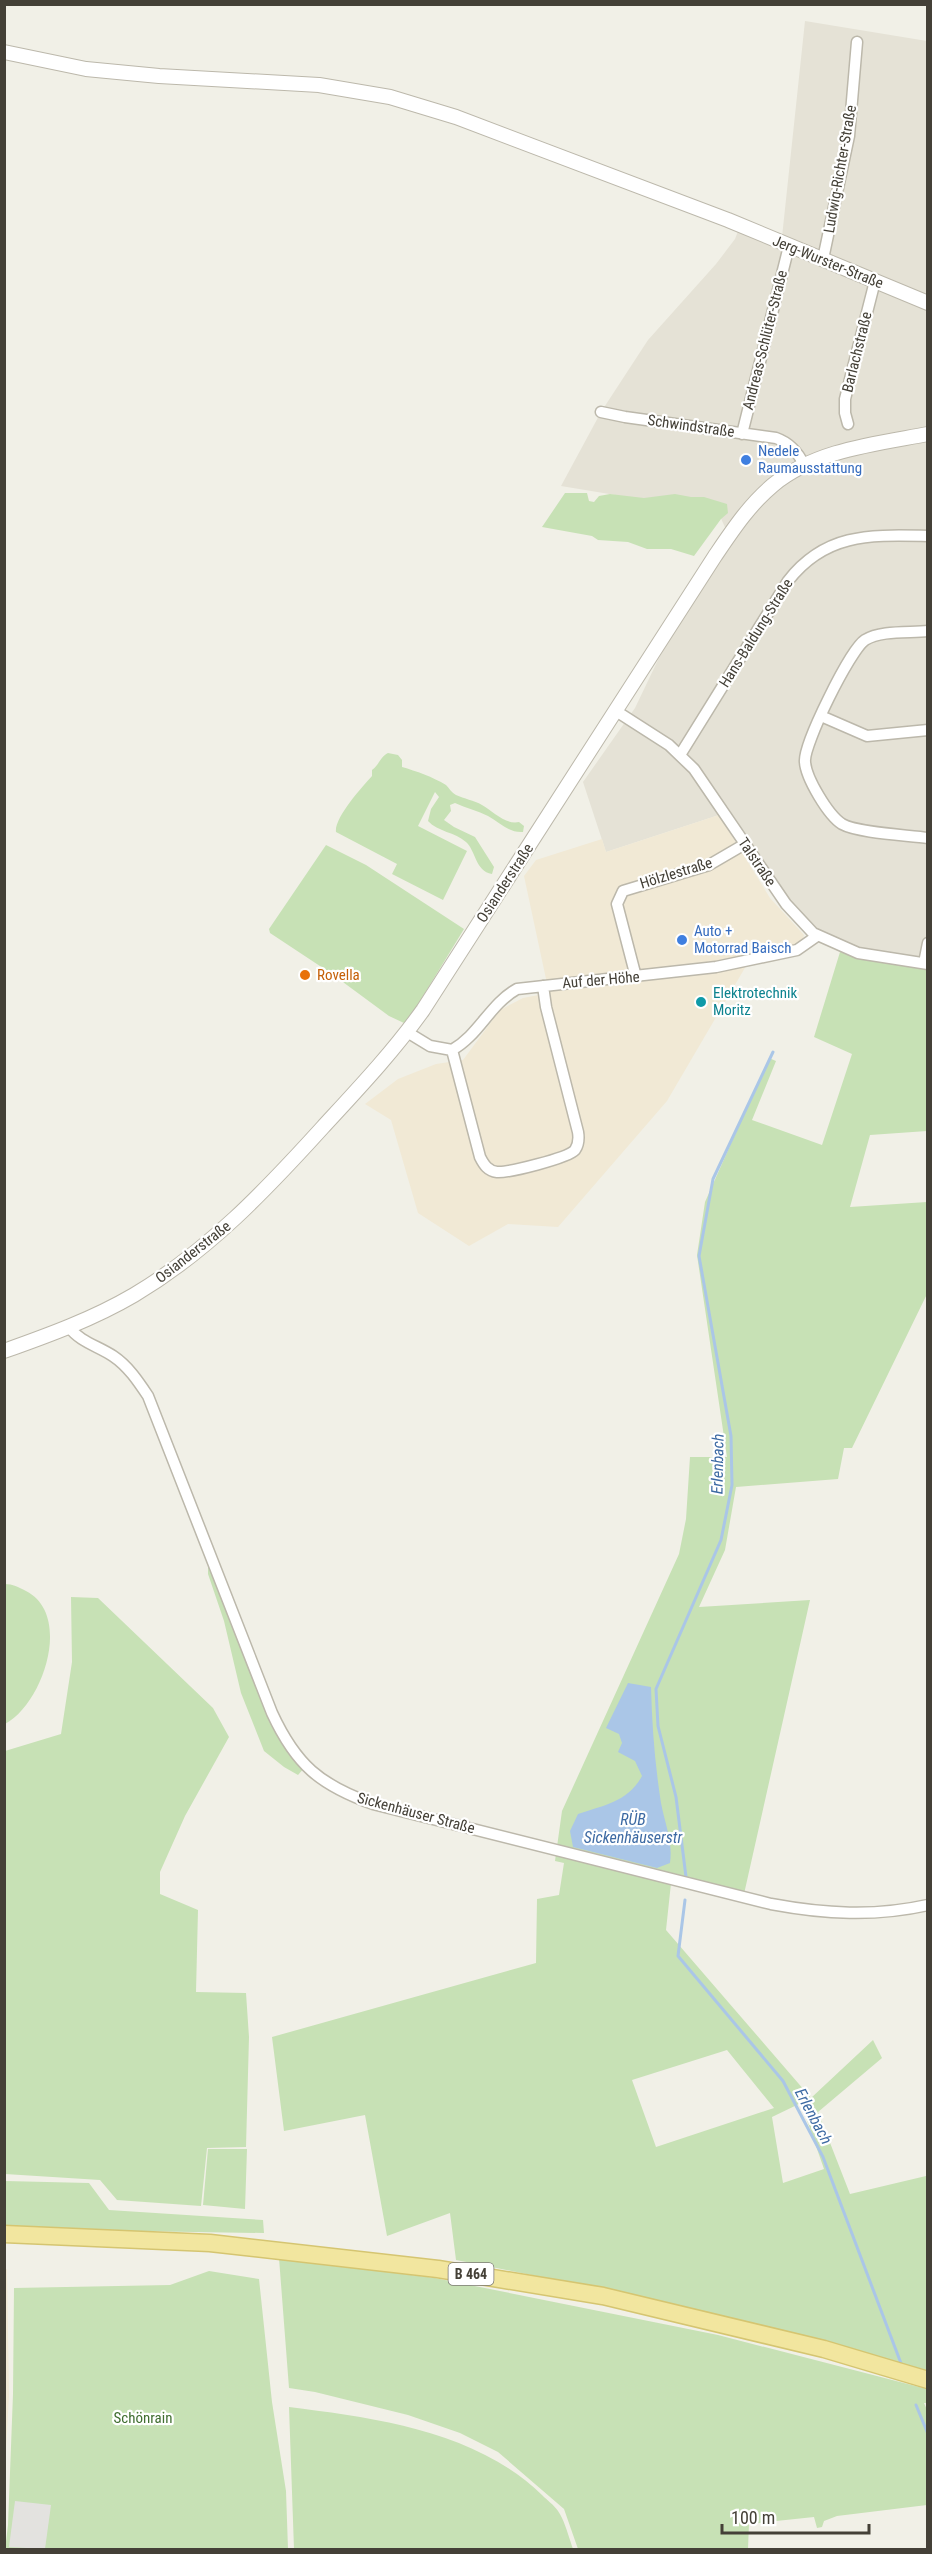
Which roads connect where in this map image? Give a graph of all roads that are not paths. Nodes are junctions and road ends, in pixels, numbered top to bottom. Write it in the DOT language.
graph roads {
  1 [pos="857,42"];
  2 [pos="4,52"];
  3 [pos="789,246"];
  4 [pos="823,259"];
  5 [pos="875,281"];
  6 [pos="927,303"];
  7 [pos="602,412"];
  8 [pos="848,424"];
  9 [pos="742,434"];
  10 [pos="927,434"];
  11 [pos="804,465"];
  12 [pos="927,536"];
  13 [pos="927,631"];
  14 [pos="616,711"];
  15 [pos="821,716"];
  16 [pos="927,730"];
  17 [pos="680,755"];
  18 [pos="927,838"];
  19 [pos="745,844"];
  20 [pos="817,936"];
  21 [pos="927,944"];
  22 [pos="926,964"];
  23 [pos="636,977"];
  24 [pos="543,986"];
  25 [pos="407,1032"];
  26 [pos="452,1050"];
  27 [pos="63,1329"];
  28 [pos="4,1351"];
  29 [pos="927,1905"];
  30 [pos="4,2234"];
  31 [pos="927,2380"];
  1 -- 4 [label="street, Ludwig-Richter-Straße"];
  2 -- 3 [label="street, Jerg-Wurster-Straße"];
  3 -- 4 [label="street, Jerg-Wurster-Straße"];
  3 -- 9 [label="street, Andreas-Schlüter-Straße"];
  4 -- 5 [label="street, Jerg-Wurster-Straße"];
  5 -- 6 [label="street, Jerg-Wurster-Straße"];
  5 -- 8 [label="street, Barlachstraße"];
  7 -- 9 [label="street, Schwindstraße"];
  9 -- 11 [label="street, Schwindstraße"];
  10 -- 11 [label="street, Osianderstraße"];
  11 -- 14 [label="street, Osianderstraße"];
  12 -- 17 [label="street, Hans-Baldung-Straße"];
  13 -- 15 [label="street"];
  14 -- 17 [label="street, Talstraße"];
  14 -- 25 [label="street, Osianderstraße"];
  15 -- 16 [label="street"];
  15 -- 18 [label="street"];
  17 -- 19 [label="street, Talstraße"];
  19 -- 20 [label="street, Talstraße"];
  19 -- 23 [label="street, Hölzlestraße"];
  20 -- 22 [label="street, Talstraße"];
  20 -- 23 [label="street, Auf der Höhe"];
  21 -- 22 [label="street"];
  23 -- 24 [label="street, Auf der Höhe"];
  24 -- 26 [label="street, Auf der Höhe"];
  24 -- 26 [label="street"];
  25 -- 26 [label="street"];
  25 -- 27 [label="street, Osianderstraße"];
  27 -- 28 [label="street"];
  27 -- 29 [label="street, Sickenhäuser Straße"];
  30 -- 31 [label="main road, B 464"];
}
